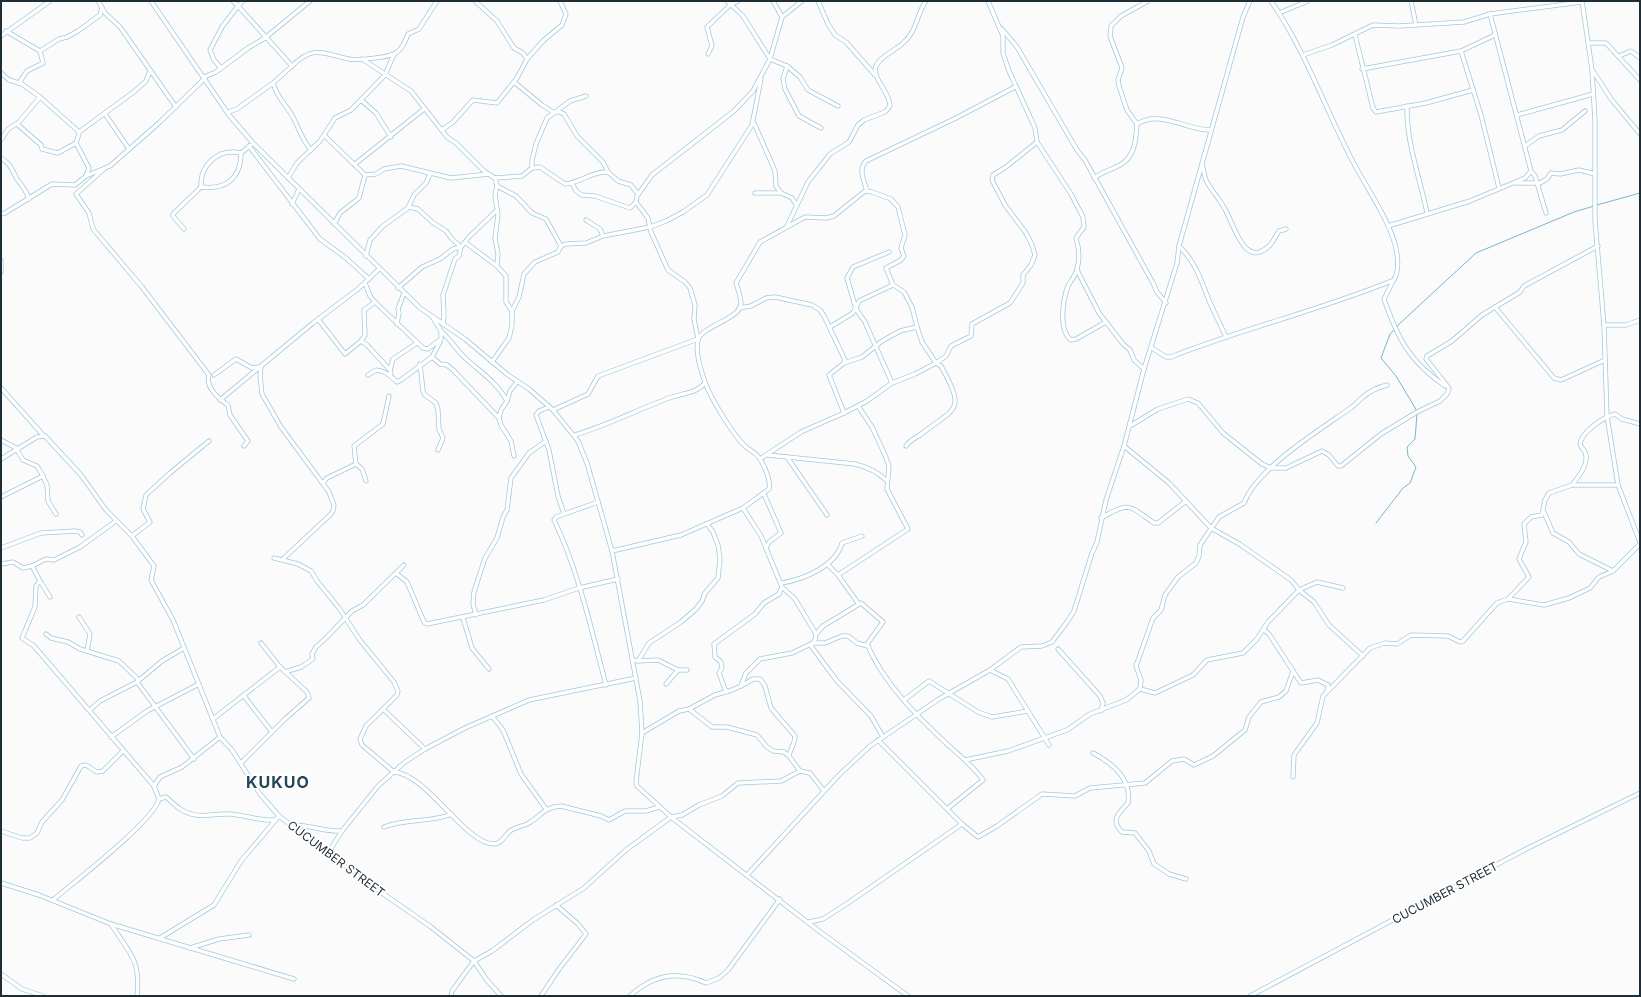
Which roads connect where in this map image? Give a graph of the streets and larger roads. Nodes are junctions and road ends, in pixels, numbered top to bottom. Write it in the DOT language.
graph roads {
  1 [pos="50,1"];
  2 [pos="98,1"];
  3 [pos="151,1"];
  4 [pos="233,1"];
  5 [pos="243,1"];
  6 [pos="310,1"];
  7 [pos="437,1"];
  8 [pos="475,1"];
  9 [pos="560,1"];
  10 [pos="727,1"];
  11 [pos="738,1"];
  12 [pos="773,1"];
  13 [pos="802,1"];
  14 [pos="818,1"];
  15 [pos="926,1"];
  16 [pos="988,1"];
  17 [pos="1148,1"];
  18 [pos="1250,1"];
  19 [pos="1271,1"];
  20 [pos="1308,1"];
  21 [pos="1411,1"];
  22 [pos="1543,1"];
  23 [pos="1582,1"];
  24 [pos="730,5"];
  25 [pos="238,6"];
  26 [pos="1544,7"];
  27 [pos="102,8"];
  28 [pos="1279,13"];
  29 [pos="1490,14"];
  30 [pos="782,17"];
  31 [pos="1416,25"];
  32 [pos="1001,28"];
  33 [pos="6,31"];
  34 [pos="1355,35"];
  35 [pos="1495,35"];
  36 [pos="1,36"];
  37 [pos="265,38"];
  38 [pos="1589,42"];
  39 [pos="40,51"];
  40 [pos="1461,52"];
  41 [pos="394,54"];
  42 [pos="708,54"];
  43 [pos="1303,55"];
  44 [pos="1619,56"];
  45 [pos="1640,58"];
  46 [pos="362,59"];
  47 [pos="527,59"];
  48 [pos="770,59"];
  49 [pos="292,66"];
  50 [pos="787,66"];
  51 [pos="221,68"];
  52 [pos="1362,69"];
  53 [pos="1592,70"];
  54 [pos="150,71"];
  55 [pos="1,73"];
  56 [pos="386,73"];
  57 [pos="876,75"];
  58 [pos="205,78"];
  59 [pos="761,78"];
  60 [pos="1640,80"];
  61 [pos="19,82"];
  62 [pos="514,82"];
  63 [pos="273,83"];
  64 [pos="1015,87"];
  65 [pos="1474,90"];
  66 [pos="1593,94"];
  67 [pos="586,96"];
  68 [pos="40,97"];
  69 [pos="361,100"];
  70 [pos="838,106"];
  71 [pos="1407,106"];
  72 [pos="176,107"];
  73 [pos="424,109"];
  74 [pos="1585,111"];
  75 [pos="228,112"];
  76 [pos="553,112"];
  77 [pos="105,114"];
  78 [pos="1517,115"];
  79 [pos="753,122"];
  80 [pos="16,124"];
  81 [pos="1137,124"];
  82 [pos="821,128"];
  83 [pos="442,130"];
  84 [pos="1211,130"];
  85 [pos="79,132"];
  86 [pos="1640,134"];
  87 [pos="325,136"];
  88 [pos="390,137"];
  89 [pos="1,140"];
  90 [pos="1037,142"];
  91 [pos="76,143"];
  92 [pos="253,143"];
  93 [pos="249,146"];
  94 [pos="1525,146"];
  95 [pos="129,149"];
  96 [pos="310,150"];
  97 [pos="240,153"];
  98 [pos="1,158"];
  99 [pos="354,164"];
  100 [pos="1202,164"];
  101 [pos="532,168"];
  102 [pos="104,169"];
  103 [pos="1531,171"];
  104 [pos="608,172"];
  105 [pos="430,174"];
  106 [pos="490,174"];
  107 [pos="1595,174"];
  108 [pos="365,175"];
  109 [pos="86,176"];
  110 [pos="288,178"];
  111 [pos="495,178"];
  112 [pos="1094,178"];
  113 [pos="572,183"];
  114 [pos="1514,183"];
  115 [pos="1536,183"];
  116 [pos="497,186"];
  117 [pos="201,187"];
  118 [pos="1499,188"];
  119 [pos="299,189"];
  120 [pos="867,191"];
  121 [pos="755,193"];
  122 [pos="781,193"];
  123 [pos="638,194"];
  124 [pos="29,199"];
  125 [pos="636,202"];
  126 [pos="292,204"];
  127 [pos="796,204"];
  128 [pos="409,207"];
  129 [pos="497,210"];
  130 [pos="1427,213"];
  131 [pos="1546,213"];
  132 [pos="1,214"];
  133 [pos="586,220"];
  134 [pos="334,224"];
  135 [pos="787,226"];
  136 [pos="1388,226"];
  137 [pos="650,227"];
  138 [pos="184,229"];
  139 [pos="1286,229"];
  140 [pos="603,236"];
  141 [pos="466,243"];
  142 [pos="561,246"];
  143 [pos="1179,246"];
  144 [pos="1598,246"];
  145 [pos="462,247"];
  146 [pos="889,252"];
  147 [pos="366,256"];
  148 [pos="1,260"];
  149 [pos="497,266"];
  150 [pos="379,269"];
  151 [pos="1077,270"];
  152 [pos="1,272"];
  153 [pos="369,279"];
  154 [pos="1394,280"];
  155 [pos="365,283"];
  156 [pos="893,285"];
  157 [pos="398,288"];
  158 [pos="404,293"];
  159 [pos="375,302"];
  160 [pos="1166,303"];
  161 [pos="1495,307"];
  162 [pos="739,308"];
  163 [pos="856,309"];
  164 [pos="512,311"];
  165 [pos="432,316"];
  166 [pos="318,319"];
  167 [pos="1640,320"];
  168 [pos="1106,322"];
  169 [pos="396,324"];
  170 [pos="443,324"];
  171 [pos="1604,325"];
  172 [pos="830,327"];
  173 [pos="917,327"];
  174 [pos="441,331"];
  175 [pos="1226,336"];
  176 [pos="441,339"];
  177 [pos="698,339"];
  178 [pos="361,341"];
  179 [pos="417,343"];
  180 [pos="874,347"];
  181 [pos="1152,348"];
  182 [pos="432,357"];
  183 [pos="1605,360"];
  184 [pos="492,362"];
  185 [pos="844,363"];
  186 [pos="936,363"];
  187 [pos="420,364"];
  188 [pos="261,367"];
  189 [pos="1144,369"];
  190 [pos="390,370"];
  191 [pos="391,374"];
  192 [pos="214,375"];
  193 [pos="368,375"];
  194 [pos="517,382"];
  195 [pos="705,383"];
  196 [pos="892,383"];
  197 [pos="1387,385"];
  198 [pos="1,388"];
  199 [pos="1449,388"];
  200 [pos="390,396"];
  201 [pos="220,400"];
  202 [pos="507,400"];
  203 [pos="858,406"];
  204 [pos="549,407"];
  205 [pos="553,410"];
  206 [pos="844,413"];
  207 [pos="1608,416"];
  208 [pos="499,418"];
  209 [pos="1640,424"];
  210 [pos="1130,426"];
  211 [pos="575,435"];
  212 [pos="45,436"];
  213 [pos="1,440"];
  214 [pos="209,441"];
  215 [pos="546,441"];
  216 [pos="244,446"];
  217 [pos="906,446"];
  218 [pos="1124,446"];
  219 [pos="16,448"];
  220 [pos="438,450"];
  221 [pos="768,455"];
  222 [pos="514,456"];
  223 [pos="787,457"];
  224 [pos="1,459"];
  225 [pos="760,459"];
  226 [pos="356,464"];
  227 [pos="1271,468"];
  228 [pos="44,476"];
  229 [pos="317,477"];
  230 [pos="327,478"];
  231 [pos="366,480"];
  232 [pos="887,481"];
  233 [pos="323,483"];
  234 [pos="1572,485"];
  235 [pos="1618,485"];
  236 [pos="764,494"];
  237 [pos="1,497"];
  238 [pos="1186,501"];
  239 [pos="598,502"];
  240 [pos="743,508"];
  241 [pos="1544,512"];
  242 [pos="56,514"];
  243 [pos="564,514"];
  244 [pos="827,515"];
  245 [pos="1101,518"];
  246 [pos="116,521"];
  247 [pos="707,524"];
  248 [pos="1211,528"];
  249 [pos="82,536"];
  250 [pos="132,536"];
  251 [pos="862,536"];
  252 [pos="1640,543"];
  253 [pos="1,548"];
  254 [pos="766,548"];
  255 [pos="612,551"];
  256 [pos="274,558"];
  257 [pos="283,559"];
  258 [pos="1,564"];
  259 [pos="827,564"];
  260 [pos="404,565"];
  261 [pos="32,566"];
  262 [pos="1613,571"];
  263 [pos="396,573"];
  264 [pos="838,575"];
  265 [pos="618,579"];
  266 [pos="40,580"];
  267 [pos="782,585"];
  268 [pos="579,588"];
  269 [pos="1343,588"];
  270 [pos="1299,590"];
  271 [pos="50,597"];
  272 [pos="1508,600"];
  273 [pos="858,604"];
  274 [pos="476,615"];
  275 [pos="79,617"];
  276 [pos="346,618"];
  277 [pos="463,618"];
  278 [pos="1264,630"];
  279 [pos="46,634"];
  280 [pos="816,634"];
  281 [pos="261,643"];
  282 [pos="813,643"];
  283 [pos="868,646"];
  284 [pos="184,648"];
  285 [pos="1058,649"];
  286 [pos="87,651"];
  287 [pos="1363,656"];
  288 [pos="633,660"];
  289 [pos="638,661"];
  290 [pos="280,667"];
  291 [pos="489,669"];
  292 [pos="678,670"];
  293 [pos="687,670"];
  294 [pos="990,670"];
  295 [pos="1293,671"];
  296 [pos="285,672"];
  297 [pos="636,678"];
  298 [pos="138,681"];
  299 [pos="199,684"];
  300 [pos="666,684"];
  301 [pos="606,685"];
  302 [pos="740,686"];
  303 [pos="1140,689"];
  304 [pos="726,692"];
  305 [pos="1326,692"];
  306 [pos="949,693"];
  307 [pos="244,696"];
  308 [pos="904,700"];
  309 [pos="155,707"];
  310 [pos="383,709"];
  311 [pos="689,709"];
  312 [pos="90,710"];
  313 [pos="1028,711"];
  314 [pos="1101,711"];
  315 [pos="917,714"];
  316 [pos="492,716"];
  317 [pos="213,719"];
  318 [pos="272,732"];
  319 [pos="642,733"];
  320 [pos="111,737"];
  321 [pos="220,737"];
  322 [pos="883,737"];
  323 [pos="1044,738"];
  324 [pos="878,740"];
  325 [pos="1049,745"];
  326 [pos="425,749"];
  327 [pos="123,751"];
  328 [pos="1094,753"];
  329 [pos="790,756"];
  330 [pos="194,759"];
  331 [pos="965,760"];
  332 [pos="241,763"];
  333 [pos="800,771"];
  334 [pos="394,772"];
  335 [pos="1293,777"];
  336 [pos="1126,785"];
  337 [pos="154,786"];
  338 [pos="824,791"];
  339 [pos="1640,793"];
  340 [pos="159,798"];
  341 [pos="659,807"];
  342 [pos="546,809"];
  343 [pos="947,809"];
  344 [pos="452,814"];
  345 [pos="279,816"];
  346 [pos="671,817"];
  347 [pos="275,820"];
  348 [pos="962,824"];
  349 [pos="291,825"];
  350 [pos="384,827"];
  351 [pos="1,831"];
  352 [pos="342,831"];
  353 [pos="328,853"];
  354 [pos="747,875"];
  355 [pos="1186,879"];
  356 [pos="1,883"];
  357 [pos="780,899"];
  358 [pos="53,900"];
  359 [pos="556,906"];
  360 [pos="809,922"];
  361 [pos="111,924"];
  362 [pos="249,935"];
  363 [pos="160,938"];
  364 [pos="190,948"];
  365 [pos="474,961"];
  366 [pos="1,974"];
  367 [pos="294,979"];
  368 [pos="43,996"];
  369 [pos="137,996"];
  370 [pos="451,996"];
  371 [pos="501,996"];
  372 [pos="541,996"];
  373 [pos="630,996"];
  374 [pos="908,996"];
  375 [pos="1250,996"];
  1 -- 33 [label="street"];
  2 -- 27 [label="street"];
  3 -- 58 [label="street"];
  4 -- 25 [label="street"];
  5 -- 25 [label="street"];
  6 -- 37 [label="street"];
  7 -- 41 [label="street"];
  8 -- 47 [label="street"];
  9 -- 47 [label="street"];
  10 -- 24 [label="street"];
  11 -- 24 [label="street"];
  12 -- 30 [label="street"];
  13 -- 30 [label="street"];
  14 -- 57 [label="street"];
  15 -- 57 [label="street"];
  16 -- 32 [label="street"];
  17 -- 81 [label="street"];
  18 -- 84 [label="street"];
  19 -- 28 [label="street"];
  20 -- 28 [label="street"];
  21 -- 31 [label="street"];
  22 -- 26 [label="street"];
  23 -- 26 [label="street"];
  23 -- 38 [label="street"];
  24 -- 42 [label="street"];
  24 -- 48 [label="street"];
  25 -- 37 [label="street"];
  25 -- 51 [label="street"];
  26 -- 29 [label="street"];
  27 -- 39 [label="street"];
  27 -- 54 [label="street"];
  28 -- 43 [label="street"];
  29 -- 31 [label="street"];
  29 -- 35 [label="street"];
  30 -- 48 [label="street"];
  31 -- 34 [label="street"];
  32 -- 64 [label="street"];
  32 -- 112 [label="street"];
  33 -- 36 [label="street"];
  33 -- 39 [label="street"];
  34 -- 43 [label="street"];
  34 -- 52 [label="street"];
  35 -- 40 [label="street"];
  35 -- 78 [label="street"];
  37 -- 49 [label="street"];
  37 -- 51 [label="street"];
  38 -- 44 [label="street"];
  38 -- 53 [label="street"];
  39 -- 61 [label="street"];
  40 -- 52 [label="street"];
  40 -- 65 [label="street"];
  41 -- 46 [label="street"];
  41 -- 56 [label="street"];
  43 -- 136 [label="street"];
  44 -- 45 [label="street"];
  44 -- 60 [label="street"];
  46 -- 49 [label="street"];
  46 -- 56 [label="street"];
  47 -- 62 [label="street"];
  48 -- 50 [label="street"];
  48 -- 59 [label="street"];
  49 -- 63 [label="street"];
  50 -- 70 [label="street"];
  50 -- 82 [label="street"];
  51 -- 58 [label="street"];
  52 -- 71 [label="street"];
  53 -- 66 [label="street"];
  53 -- 86 [label="street"];
  54 -- 72 [label="street"];
  54 -- 77 [label="street"];
  55 -- 61 [label="street"];
  56 -- 69 [label="street"];
  56 -- 73 [label="street"];
  57 -- 127 [label="street"];
  58 -- 72 [label="street"];
  58 -- 75 [label="street"];
  59 -- 79 [label="street"];
  59 -- 123 [label="street"];
  61 -- 68 [label="street"];
  62 -- 76 [label="street"];
  62 -- 83 [label="street"];
  63 -- 75 [label="street"];
  63 -- 96 [label="street"];
  64 -- 90 [label="street"];
  64 -- 120 [label="street"];
  65 -- 71 [label="street"];
  65 -- 118 [label="street"];
  66 -- 78 [label="street"];
  66 -- 107 [label="street"];
  67 -- 76 [label="street"];
  68 -- 80 [label="street"];
  68 -- 85 [label="street"];
  69 -- 87 [label="street"];
  69 -- 88 [label="street"];
  71 -- 130 [label="street"];
  72 -- 95 [label="street"];
  73 -- 83 [label="street"];
  73 -- 88 [label="street"];
  74 -- 94 [label="street"];
  75 -- 92 [label="street"];
  76 -- 101 [label="street"];
  76 -- 104 [label="street"];
  77 -- 85 [label="street"];
  77 -- 95 [label="street"];
  78 -- 94 [label="street"];
  79 -- 122 [label="street"];
  79 -- 137 [label="street"];
  80 -- 89 [label="street"];
  80 -- 91 [label="street"];
  81 -- 84 [label="street"];
  81 -- 112 [label="street"];
  83 -- 106 [label="street"];
  84 -- 100 [label="street"];
  85 -- 91 [label="street"];
  87 -- 96 [label="street"];
  87 -- 99 [label="street"];
  88 -- 99 [label="street"];
  90 -- 151 [label="street"];
  90 -- 186 [label="street"];
  91 -- 109 [label="street"];
  92 -- 93 [label="street"];
  92 -- 110 [label="street"];
  93 -- 97 [label="street"];
  93 -- 126 [label="street"];
  94 -- 103 [label="street"];
  95 -- 102 [label="street"];
  96 -- 110 [label="street"];
  97 -- 117 [label="street"];
  97 -- 117 [label="street"];
  98 -- 124 [label="street"];
  99 -- 108 [label="street"];
  100 -- 139 [label="street"];
  100 -- 143 [label="street"];
  101 -- 111 [label="street"];
  101 -- 113 [label="street"];
  102 -- 109 [label="street"];
  102 -- 201 [label="street"];
  103 -- 114 [label="street"];
  103 -- 115 [label="street"];
  104 -- 113 [label="street"];
  104 -- 123 [label="street"];
  105 -- 106 [label="street"];
  105 -- 108 [label="street"];
  105 -- 128 [label="street"];
  106 -- 111 [label="street"];
  107 -- 115 [label="street"];
  107 -- 144 [label="street"];
  108 -- 134 [label="street"];
  109 -- 124 [label="street"];
  110 -- 119 [label="street"];
  111 -- 116 [label="street"];
  112 -- 160 [label="street"];
  113 -- 125 [label="street"];
  114 -- 115 [label="street"];
  114 -- 118 [label="street"];
  115 -- 131 [label="street"];
  116 -- 129 [label="street"];
  116 -- 142 [label="street"];
  117 -- 138 [label="street"];
  118 -- 130 [label="street"];
  119 -- 126 [label="street"];
  119 -- 134 [label="street"];
  120 -- 135 [label="street"];
  120 -- 156 [label="street"];
  121 -- 122 [label="street"];
  122 -- 127 [label="street"];
  123 -- 125 [label="street"];
  124 -- 132 [label="street"];
  125 -- 137 [label="street"];
  126 -- 153 [label="street"];
  127 -- 135 [label="street"];
  128 -- 145 [label="street"];
  128 -- 147 [label="street"];
  129 -- 141 [label="street"];
  129 -- 149 [label="street"];
  130 -- 136 [label="street"];
  133 -- 140 [label="street"];
  134 -- 147 [label="street"];
  135 -- 162 [label="street"];
  136 -- 154 [label="street"];
  137 -- 140 [label="street"];
  137 -- 177 [label="street"];
  140 -- 142 [label="street"];
  141 -- 145 [label="street"];
  141 -- 149 [label="street"];
  142 -- 164 [label="street"];
  143 -- 160 [label="street"];
  143 -- 175 [label="street"];
  144 -- 161 [label="street"];
  144 -- 171 [label="street"];
  145 -- 157 [label="street"];
  145 -- 170 [label="street"];
  146 -- 163 [label="street"];
  147 -- 150 [label="street"];
  148 -- 152 [label="street"];
  149 -- 164 [label="street"];
  150 -- 153 [label="street"];
  150 -- 157 [label="street"];
  151 -- 168 [label="street"];
  151 -- 168 [label="street"];
  153 -- 155 [label="street"];
  154 -- 175 [label="street"];
  154 -- 199 [label="street"];
  155 -- 159 [label="street"];
  155 -- 166 [label="street"];
  156 -- 163 [label="street"];
  156 -- 173 [label="street"];
  157 -- 158 [label="street"];
  158 -- 165 [label="street"];
  158 -- 169 [label="street"];
  159 -- 169 [label="street"];
  159 -- 178 [label="street"];
  160 -- 181 [label="street"];
  161 -- 183 [label="street"];
  161 -- 199 [label="street"];
  162 -- 172 [label="street"];
  162 -- 177 [label="street"];
  163 -- 172 [label="street"];
  163 -- 180 [label="street"];
  164 -- 184 [label="street"];
  165 -- 170 [label="street"];
  165 -- 174 [label="street"];
  166 -- 178 [label="street"];
  166 -- 188 [label="street"];
  167 -- 171 [label="street"];
  168 -- 189 [label="street"];
  169 -- 179 [label="street"];
  170 -- 184 [label="street"];
  171 -- 183 [label="street"];
  172 -- 185 [label="street"];
  173 -- 180 [label="street"];
  173 -- 186 [label="street"];
  174 -- 176 [label="street"];
  174 -- 202 [label="street"];
  175 -- 181 [label="street"];
  176 -- 179 [label="street"];
  176 -- 182 [label="street"];
  177 -- 195 [label="street"];
  177 -- 205 [label="street"];
  178 -- 190 [label="street"];
  179 -- 190 [label="street"];
  180 -- 185 [label="street"];
  180 -- 196 [label="street"];
  181 -- 189 [label="street"];
  182 -- 187 [label="street"];
  182 -- 208 [label="street"];
  183 -- 207 [label="street"];
  184 -- 194 [label="street"];
  185 -- 206 [label="street"];
  186 -- 196 [label="street"];
  186 -- 217 [label="street"];
  187 -- 191 [label="street"];
  187 -- 220 [label="street"];
  188 -- 192 [label="street"];
  188 -- 201 [label="street"];
  188 -- 229 [label="street"];
  189 -- 210 [label="street"];
  190 -- 191 [label="street"];
  191 -- 193 [label="street"];
  194 -- 202 [label="street"];
  194 -- 204 [label="street"];
  195 -- 211 [label="street"];
  195 -- 225 [label="street"];
  196 -- 203 [label="street"];
  197 -- 227 [label="street"];
  198 -- 212 [label="street"];
  199 -- 227 [label="street"];
  200 -- 226 [label="street"];
  201 -- 216 [label="street"];
  202 -- 208 [label="street"];
  203 -- 206 [label="street"];
  203 -- 232 [label="street"];
  204 -- 205 [label="street"];
  204 -- 215 [label="street"];
  205 -- 211 [label="street"];
  206 -- 221 [label="street"];
  207 -- 209 [label="street"];
  207 -- 234 [label="street"];
  207 -- 235 [label="street"];
  208 -- 222 [label="street"];
  210 -- 218 [label="street"];
  210 -- 227 [label="street"];
  211 -- 239 [label="street"];
  212 -- 219 [label="street"];
  212 -- 246 [label="street"];
  213 -- 219 [label="street"];
  214 -- 250 [label="street"];
  215 -- 243 [label="street"];
  215 -- 274 [label="street"];
  218 -- 238 [label="street"];
  218 -- 245 [label="street"];
  219 -- 224 [label="street"];
  219 -- 228 [label="street"];
  221 -- 223 [label="street"];
  221 -- 225 [label="street"];
  223 -- 232 [label="street"];
  223 -- 244 [label="street"];
  225 -- 236 [label="street"];
  226 -- 230 [label="street"];
  226 -- 231 [label="street"];
  227 -- 248 [label="street"];
  228 -- 237 [label="street"];
  228 -- 242 [label="street"];
  229 -- 230 [label="street"];
  229 -- 233 [label="street"];
  230 -- 233 [label="street"];
  232 -- 264 [label="street"];
  233 -- 257 [label="street"];
  234 -- 235 [label="street"];
  234 -- 241 [label="street"];
  235 -- 252 [label="street"];
  236 -- 240 [label="street"];
  236 -- 254 [label="street"];
  238 -- 245 [label="street"];
  238 -- 248 [label="street"];
  239 -- 243 [label="street"];
  239 -- 255 [label="street"];
  240 -- 247 [label="street"];
  240 -- 254 [label="street"];
  241 -- 262 [label="street"];
  241 -- 272 [label="street"];
  243 -- 268 [label="street"];
  245 -- 294 [label="street"];
  246 -- 250 [label="street"];
  246 -- 261 [label="street"];
  247 -- 255 [label="street"];
  247 -- 289 [label="street"];
  248 -- 270 [label="street"];
  248 -- 303 [label="street"];
  249 -- 253 [label="street"];
  250 -- 284 [label="street"];
  251 -- 259 [label="street"];
  252 -- 262 [label="street"];
  254 -- 267 [label="street"];
  255 -- 265 [label="street"];
  256 -- 257 [label="street"];
  257 -- 276 [label="street"];
  258 -- 261 [label="street"];
  259 -- 264 [label="street"];
  259 -- 267 [label="street"];
  260 -- 263 [label="street"];
  261 -- 266 [label="street"];
  262 -- 272 [label="street"];
  263 -- 276 [label="street"];
  263 -- 277 [label="street"];
  264 -- 273 [label="street"];
  265 -- 268 [label="street"];
  265 -- 288 [label="street"];
  266 -- 271 [label="street"];
  266 -- 312 [label="street"];
  267 -- 280 [label="street"];
  267 -- 304 [label="street"];
  268 -- 274 [label="street"];
  268 -- 301 [label="street"];
  269 -- 270 [label="street"];
  270 -- 278 [label="street"];
  270 -- 287 [label="street"];
  272 -- 287 [label="street"];
  273 -- 280 [label="street"];
  273 -- 283 [label="street"];
  274 -- 277 [label="street"];
  275 -- 286 [label="street"];
  276 -- 296 [label="street"];
  276 -- 310 [label="street"];
  277 -- 291 [label="street"];
  278 -- 295 [label="street"];
  278 -- 303 [label="street"];
  279 -- 286 [label="street"];
  280 -- 282 [label="street"];
  281 -- 290 [label="street"];
  282 -- 283 [label="street"];
  282 -- 302 [label="street"];
  282 -- 322 [label="street"];
  283 -- 308 [label="street"];
  284 -- 298 [label="street"];
  284 -- 299 [label="street"];
  285 -- 314 [label="street"];
  286 -- 298 [label="street"];
  287 -- 305 [label="street"];
  288 -- 289 [label="street"];
  288 -- 297 [label="street"];
  289 -- 292 [label="street"];
  290 -- 296 [label="street"];
  290 -- 307 [label="street"];
  292 -- 293 [label="street"];
  292 -- 300 [label="street"];
  294 -- 306 [label="street"];
  294 -- 313 [label="street"];
  295 -- 305 [label="street"];
  295 -- 336 [label="street"];
  296 -- 318 [label="street"];
  297 -- 301 [label="street"];
  297 -- 319 [label="street"];
  298 -- 309 [label="street"];
  298 -- 312 [label="street"];
  299 -- 309 [label="street"];
  299 -- 317 [label="street"];
  301 -- 316 [label="street"];
  302 -- 304 [label="street"];
  302 -- 329 [label="street"];
  303 -- 314 [label="street"];
  304 -- 311 [label="street"];
  305 -- 335 [label="street"];
  306 -- 308 [label="street"];
  306 -- 313 [label="street"];
  306 -- 315 [label="street"];
  307 -- 317 [label="street"];
  307 -- 318 [label="street"];
  308 -- 315 [label="street"];
  309 -- 320 [label="street"];
  309 -- 330 [label="street"];
  310 -- 326 [label="street"];
  310 -- 334 [label="street"];
  311 -- 319 [label="street"];
  311 -- 329 [label="street"];
  312 -- 320 [label="street"];
  313 -- 323 [label="street"];
  314 -- 323 [label="street"];
  315 -- 322 [label="street"];
  315 -- 331 [label="street"];
  316 -- 326 [label="street"];
  316 -- 342 [label="street"];
  317 -- 321 [label="street"];
  318 -- 332 [label="street"];
  319 -- 341 [label="street"];
  320 -- 327 [label="street"];
  321 -- 330 [label="street"];
  321 -- 332 [label="street, CUCUMBER STREET"];
  322 -- 324 [label="street"];
  323 -- 325 [label="street"];
  323 -- 331 [label="street"];
  324 -- 338 [label="street"];
  324 -- 343 [label="street"];
  326 -- 334 [label="street"];
  327 -- 337 [label="street"];
  327 -- 351 [label="street"];
  328 -- 336 [label="street"];
  329 -- 333 [label="street"];
  330 -- 337 [label="street"];
  331 -- 343 [label="street"];
  332 -- 345 [label="street, CUCUMBER STREET"];
  333 -- 338 [label="street"];
  333 -- 346 [label="street"];
  334 -- 344 [label="street"];
  334 -- 352 [label="street"];
  336 -- 348 [label="street"];
  336 -- 355 [label="street"];
  337 -- 340 [label="street"];
  338 -- 354 [label="street"];
  339 -- 375 [label="street, CUCUMBER STREET"];
  340 -- 347 [label="street"];
  340 -- 358 [label="street"];
  341 -- 342 [label="street"];
  341 -- 346 [label="street"];
  342 -- 344 [label="street"];
  343 -- 348 [label="street"];
  344 -- 350 [label="street"];
  345 -- 347 [label="street"];
  345 -- 349 [label="street, CUCUMBER STREET"];
  346 -- 354 [label="street"];
  346 -- 359 [label="street"];
  347 -- 363 [label="street"];
  348 -- 360 [label="street"];
  349 -- 352 [label="street"];
  349 -- 353 [label="street, CUCUMBER STREET"];
  352 -- 353 [label="street"];
  353 -- 365 [label="street, CUCUMBER STREET"];
  354 -- 357 [label="street"];
  356 -- 358 [label="street"];
  357 -- 360 [label="street"];
  357 -- 373 [label="street"];
  358 -- 361 [label="street"];
  359 -- 365 [label="street"];
  359 -- 372 [label="street"];
  360 -- 374 [label="street"];
  361 -- 363 [label="street"];
  361 -- 369 [label="street"];
  362 -- 364 [label="street"];
  363 -- 364 [label="street"];
  364 -- 367 [label="street"];
  365 -- 370 [label="street"];
  365 -- 371 [label="street, CUCUMBER STREET"];
  366 -- 368 [label="street"];
}
